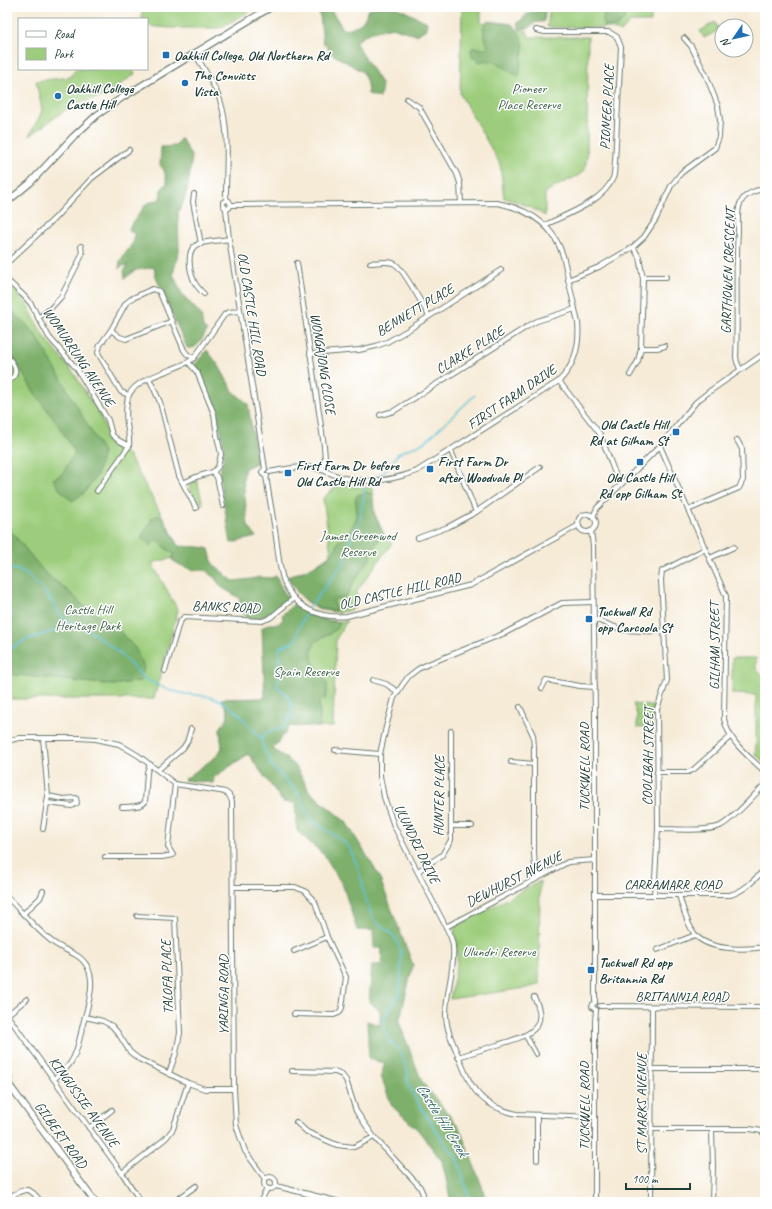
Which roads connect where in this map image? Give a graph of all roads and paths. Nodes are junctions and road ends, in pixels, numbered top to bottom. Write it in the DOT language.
graph roads {
  1 [pos="271,7"];
  2 [pos="536,30"];
  3 [pos="684,38"];
  4 [pos="195,54"];
  5 [pos="408,99"];
  6 [pos="129,150"];
  7 [pos="765,190"];
  8 [pos="194,194"];
  9 [pos="227,200"];
  10 [pos="7,202"];
  11 [pos="461,203"];
  12 [pos="231,204"];
  13 [pos="226,209"];
  14 [pos="545,225"];
  15 [pos="229,239"];
  16 [pos="201,244"];
  17 [pos="82,246"];
  18 [pos="633,247"];
  19 [pos="297,262"];
  20 [pos="7,263"];
  21 [pos="370,263"];
  22 [pos="500,270"];
  23 [pos="642,277"];
  24 [pos="666,277"];
  25 [pos="7,280"];
  26 [pos="568,280"];
  27 [pos="200,290"];
  28 [pos="195,294"];
  29 [pos="204,294"];
  30 [pos="575,309"];
  31 [pos="240,311"];
  32 [pos="429,316"];
  33 [pos="38,318"];
  34 [pos="172,321"];
  35 [pos="111,330"];
  36 [pos="665,346"];
  37 [pos="641,348"];
  38 [pos="765,353"];
  39 [pos="310,354"];
  40 [pos="7,356"];
  41 [pos="194,358"];
  42 [pos="189,363"];
  43 [pos="740,369"];
  44 [pos="630,375"];
  45 [pos="149,378"];
  46 [pos="558,381"];
  47 [pos="7,382"];
  48 [pos="129,395"];
  49 [pos="380,415"];
  50 [pos="737,440"];
  51 [pos="129,446"];
  52 [pos="660,446"];
  53 [pos="451,450"];
  54 [pos="540,467"];
  55 [pos="265,469"];
  56 [pos="322,470"];
  57 [pos="212,472"];
  58 [pos="269,472"];
  59 [pos="266,476"];
  60 [pos="183,483"];
  61 [pos="621,484"];
  62 [pos="97,491"];
  63 [pos="223,506"];
  64 [pos="196,508"];
  65 [pos="688,510"];
  66 [pos="476,512"];
  67 [pos="592,517"];
  68 [pos="579,525"];
  69 [pos="591,531"];
  70 [pos="418,538"];
  71 [pos="734,547"];
  72 [pos="705,549"];
  73 [pos="710,558"];
  74 [pos="294,598"];
  75 [pos="593,602"];
  76 [pos="594,620"];
  77 [pos="664,632"];
  78 [pos="165,671"];
  79 [pos="373,680"];
  80 [pos="595,686"];
  81 [pos="542,688"];
  82 [pos="398,692"];
  83 [pos="520,707"];
  84 [pos="191,728"];
  85 [pos="451,730"];
  86 [pos="730,737"];
  87 [pos="43,738"];
  88 [pos="7,741"];
  89 [pos="334,750"];
  90 [pos="380,754"];
  91 [pos="511,762"];
  92 [pos="150,764"];
  93 [pos="534,764"];
  94 [pos="158,770"];
  95 [pos="657,772"];
  96 [pos="765,772"];
  97 [pos="174,784"];
  98 [pos="765,784"];
  99 [pos="48,796"];
  100 [pos="47,803"];
  101 [pos="122,807"];
  102 [pos="451,826"];
  103 [pos="472,826"];
  104 [pos="658,828"];
  105 [pos="43,829"];
  106 [pos="105,857"];
  107 [pos="595,860"];
  108 [pos="765,869"];
  109 [pos="418,871"];
  110 [pos="540,876"];
  111 [pos="233,887"];
  112 [pos="43,891"];
  113 [pos="595,895"];
  114 [pos="654,895"];
  115 [pos="679,895"];
  116 [pos="7,897"];
  117 [pos="23,914"];
  118 [pos="137,916"];
  119 [pos="446,927"];
  120 [pos="695,935"];
  121 [pos="327,937"];
  122 [pos="765,947"];
  123 [pos="657,950"];
  124 [pos="294,951"];
  125 [pos="534,997"];
  126 [pos="27,999"];
  127 [pos="595,1002"];
  128 [pos="600,1006"];
  129 [pos="652,1007"];
  130 [pos="765,1007"];
  131 [pos="596,1010"];
  132 [pos="294,1014"];
  133 [pos="7,1015"];
  134 [pos="85,1017"];
  135 [pos="526,1036"];
  136 [pos="536,1054"];
  137 [pos="458,1057"];
  138 [pos="652,1069"];
  139 [pos="765,1069"];
  140 [pos="292,1071"];
  141 [pos="169,1073"];
  142 [pos="7,1074"];
  143 [pos="54,1079"];
  144 [pos="7,1082"];
  145 [pos="188,1083"];
  146 [pos="234,1089"];
  147 [pos="112,1110"];
  148 [pos="537,1115"];
  149 [pos="595,1117"];
  150 [pos="296,1122"];
  151 [pos="89,1128"];
  152 [pos="652,1129"];
  153 [pos="712,1130"];
  154 [pos="765,1134"];
  155 [pos="374,1137"];
  156 [pos="537,1160"];
  157 [pos="122,1173"];
  158 [pos="265,1179"];
  159 [pos="196,1186"];
  160 [pos="276,1186"];
  161 [pos="267,1189"];
  162 [pos="7,1198"];
  163 [pos="41,1202"];
  164 [pos="95,1202"];
  165 [pos="142,1202"];
  166 [pos="174,1202"];
  167 [pos="260,1202"];
  168 [pos="340,1202"];
  169 [pos="423,1202"];
  170 [pos="595,1202"];
  171 [pos="651,1202"];
  172 [pos="712,1202"];
  1 -- 4 [label="main road"];
  2 -- 14 [label="street, PIONEER PLACE"];
  3 -- 18 [label="street"];
  4 -- 9 [label="street, OLD CASTLE HILL ROAD"];
  4 -- 10 [label="main road"];
  5 -- 11 [label="street"];
  6 -- 20 [label="street"];
  7 -- 43 [label="street, GARTHOWEN CRESCENT"];
  8 -- 16 [label="street"];
  9 -- 12 [label="street"];
  9 -- 13 [label="street, OLD CASTLE HILL ROAD"];
  11 -- 12 [label="street, FIRST FARM DRIVE"];
  11 -- 14 [label="street, FIRST FARM DRIVE"];
  12 -- 13 [label="street"];
  13 -- 15 [label="street, OLD CASTLE HILL ROAD"];
  14 -- 26 [label="street, FIRST FARM DRIVE"];
  15 -- 16 [label="street"];
  15 -- 31 [label="street, OLD CASTLE HILL ROAD"];
  16 -- 27 [label="street"];
  17 -- 33 [label="street"];
  18 -- 23 [label="street"];
  18 -- 26 [label="street"];
  19 -- 39 [label="street, WONGAJONG CLOSE"];
  21 -- 32 [label="street"];
  22 -- 32 [label="street, BENNETT PLACE"];
  23 -- 24 [label="street"];
  23 -- 37 [label="street"];
  25 -- 33 [label="street, WOMURRUNG AVENUE"];
  26 -- 30 [label="street, FIRST FARM DRIVE"];
  27 -- 28 [label="street"];
  27 -- 29 [label="street"];
  30 -- 46 [label="street, FIRST FARM DRIVE"];
  30 -- 49 [label="street, CLARKE PLACE"];
  31 -- 41 [label="street"];
  31 -- 55 [label="street, OLD CASTLE HILL ROAD"];
  32 -- 39 [label="street, BENNETT PLACE"];
  33 -- 51 [label="street, WOMURRUNG AVENUE"];
  34 -- 35 [label="street"];
  34 -- 35 [label="street"];
  34 -- 41 [label="street"];
  35 -- 48 [label="street"];
  36 -- 37 [label="street"];
  37 -- 44 [label="street"];
  38 -- 43 [label="street"];
  39 -- 56 [label="street, WONGAJONG CLOSE"];
  40 -- 47 [label="street"];
  41 -- 42 [label="street"];
  42 -- 45 [label="street"];
  42 -- 57 [label="street"];
  43 -- 52 [label="street"];
  45 -- 48 [label="street"];
  45 -- 60 [label="street"];
  46 -- 53 [label="street, FIRST FARM DRIVE"];
  46 -- 61 [label="street"];
  48 -- 51 [label="street"];
  50 -- 65 [label="street"];
  51 -- 62 [label="street"];
  52 -- 61 [label="street"];
  52 -- 65 [label="street, GILHAM STREET"];
  53 -- 56 [label="street, FIRST FARM DRIVE"];
  53 -- 66 [label="street"];
  54 -- 66 [label="street"];
  55 -- 58 [label="street"];
  55 -- 59 [label="street, OLD CASTLE HILL ROAD"];
  56 -- 58 [label="street, FIRST FARM DRIVE"];
  57 -- 60 [label="street"];
  57 -- 63 [label="street"];
  58 -- 59 [label="street"];
  59 -- 74 [label="street, OLD CASTLE HILL ROAD"];
  60 -- 64 [label="street"];
  61 -- 67 [label="street"];
  65 -- 72 [label="street, GILHAM STREET"];
  66 -- 70 [label="street"];
  67 -- 68 [label="street"];
  67 -- 69 [label="street"];
  68 -- 69 [label="street"];
  68 -- 74 [label="street, OLD CASTLE HILL ROAD"];
  69 -- 75 [label="street, TUCKWELL ROAD"];
  71 -- 73 [label="street"];
  72 -- 73 [label="street, GILHAM STREET"];
  72 -- 77 [label="street, COOLIBAH STREET"];
  73 -- 86 [label="street, GILHAM STREET"];
  74 -- 78 [label="street, BANKS ROAD"];
  75 -- 76 [label="street, TUCKWELL ROAD"];
  75 -- 82 [label="street, ULUNDRI DRIVE"];
  76 -- 77 [label="street"];
  76 -- 80 [label="street, TUCKWELL ROAD"];
  77 -- 95 [label="street, COOLIBAH STREET"];
  79 -- 82 [label="street"];
  80 -- 81 [label="street"];
  80 -- 107 [label="street, TUCKWELL ROAD"];
  82 -- 90 [label="street, ULUNDRI DRIVE"];
  83 -- 93 [label="street"];
  84 -- 94 [label="street"];
  85 -- 102 [label="street, HUNTER PLACE"];
  86 -- 95 [label="street"];
  86 -- 96 [label="street, GILHAM STREET"];
  87 -- 88 [label="street"];
  87 -- 92 [label="street"];
  87 -- 99 [label="street"];
  89 -- 90 [label="street"];
  90 -- 109 [label="street, ULUNDRI DRIVE"];
  91 -- 93 [label="street"];
  92 -- 94 [label="street"];
  92 -- 101 [label="street"];
  93 -- 110 [label="street"];
  94 -- 97 [label="street"];
  95 -- 104 [label="street, COOLIBAH STREET"];
  97 -- 106 [label="street"];
  97 -- 111 [label="street, YARINGA ROAD"];
  98 -- 104 [label="street"];
  99 -- 100 [label="street"];
  99 -- 100 [label="street"];
  100 -- 105 [label="street"];
  102 -- 103 [label="street"];
  102 -- 109 [label="street, HUNTER PLACE"];
  104 -- 114 [label="street, COOLIBAH STREET"];
  107 -- 110 [label="street, DEWHURST AVENUE"];
  107 -- 113 [label="street, TUCKWELL ROAD"];
  108 -- 115 [label="street, CARRAMARR ROAD"];
  109 -- 119 [label="street, ULUNDRI DRIVE"];
  110 -- 119 [label="street, DEWHURST AVENUE"];
  111 -- 121 [label="street"];
  111 -- 146 [label="street, YARINGA ROAD"];
  112 -- 117 [label="street"];
  113 -- 114 [label="street, CARRAMARR ROAD"];
  113 -- 127 [label="street, TUCKWELL ROAD"];
  114 -- 115 [label="street, CARRAMARR ROAD"];
  115 -- 120 [label="street"];
  116 -- 117 [label="street"];
  117 -- 134 [label="street"];
  118 -- 141 [label="street, TALOFA PLACE"];
  119 -- 137 [label="street, ULUNDRI DRIVE"];
  120 -- 122 [label="street"];
  120 -- 123 [label="street"];
  121 -- 124 [label="street"];
  121 -- 132 [label="street"];
  125 -- 135 [label="street"];
  126 -- 133 [label="street"];
  127 -- 128 [label="street"];
  127 -- 131 [label="street"];
  128 -- 129 [label="street, BRITANNIA ROAD"];
  128 -- 131 [label="street"];
  129 -- 130 [label="street, BRITANNIA ROAD"];
  129 -- 138 [label="street, ST MARKS AVENUE"];
  131 -- 149 [label="street, TUCKWELL ROAD"];
  133 -- 143 [label="street, KINGUSSIE AVENUE"];
  134 -- 141 [label="street"];
  134 -- 143 [label="street"];
  135 -- 136 [label="street"];
  135 -- 137 [label="street"];
  137 -- 148 [label="street, ULUNDRI DRIVE"];
  138 -- 139 [label="street"];
  138 -- 152 [label="street, ST MARKS AVENUE"];
  140 -- 155 [label="street"];
  141 -- 145 [label="street"];
  142 -- 144 [label="main road"];
  143 -- 151 [label="street, KINGUSSIE AVENUE"];
  144 -- 164 [label="main road, GILBERT ROAD"];
  145 -- 146 [label="street"];
  145 -- 157 [label="street"];
  146 -- 158 [label="street, YARINGA ROAD"];
  147 -- 151 [label="street"];
  148 -- 149 [label="street, ULUNDRI DRIVE"];
  148 -- 156 [label="street"];
  149 -- 170 [label="street, TUCKWELL ROAD"];
  150 -- 155 [label="street"];
  151 -- 157 [label="street, KINGUSSIE AVENUE"];
  152 -- 153 [label="street"];
  152 -- 171 [label="street, ST MARKS AVENUE"];
  153 -- 154 [label="street"];
  153 -- 172 [label="street"];
  155 -- 169 [label="street"];
  157 -- 165 [label="street, KINGUSSIE AVENUE"];
  158 -- 160 [label="street"];
  158 -- 161 [label="street"];
  159 -- 166 [label="street"];
  160 -- 161 [label="street"];
  160 -- 168 [label="street"];
  161 -- 167 [label="street"];
  162 -- 163 [label="street"];
}
